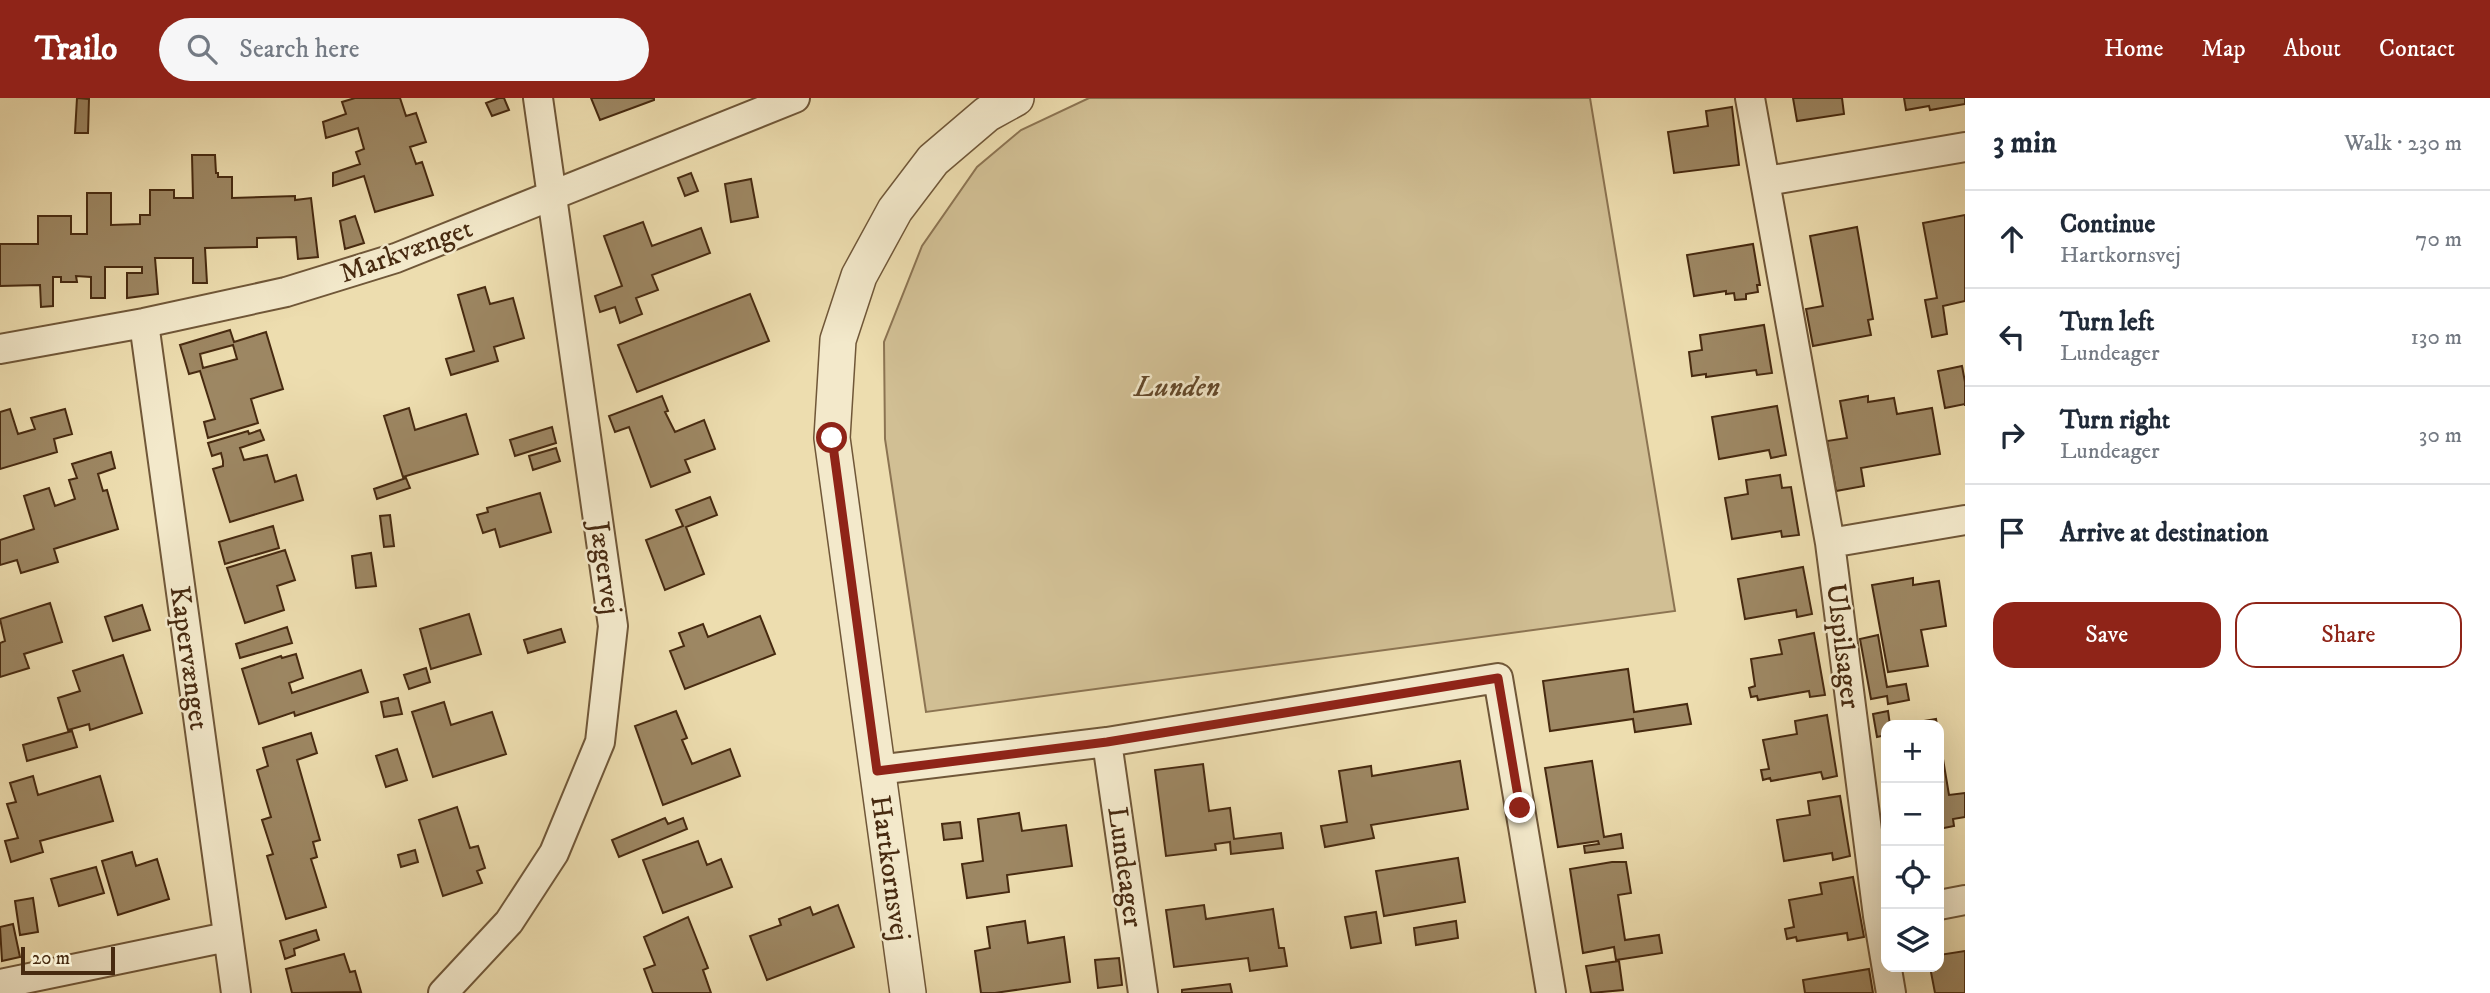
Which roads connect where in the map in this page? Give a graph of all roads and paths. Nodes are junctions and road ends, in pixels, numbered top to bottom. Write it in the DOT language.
graph roads {
  1 [pos="538,98"];
  2 [pos="795,98"];
  3 [pos="1016,98"];
  4 [pos="1750,98"];
  5 [pos="1965,147"];
  6 [pos="1767,181"];
  7 [pos="552,194"];
  8 [pos="144,323"];
  9 [pos="0,349"];
  10 [pos="1965,520"];
  11 [pos="1830,543"];
  12 [pos="1107,742"];
  13 [pos="877,771"];
  14 [pos="1965,900"];
  15 [pos="1944,904"];
  16 [pos="1881,909"];
  17 [pos="227,937"];
  18 [pos="1889,972"];
  19 [pos="0,984"];
  20 [pos="236,993"];
  21 [pos="443,993"];
  22 [pos="908,993"];
  23 [pos="1143,993"];
  24 [pos="1551,993"];
  25 [pos="1891,993"];
  1 -- 7 [label="street, Jægervej"];
  2 -- 7 [label="street, Markvænget"];
  3 -- 13 [label="street, Hartkornsvej"];
  4 -- 6 [label="street, Ulspilsager"];
  5 -- 6 [label="street"];
  6 -- 11 [label="street, Ulspilsager"];
  7 -- 8 [label="street, Markvænget"];
  7 -- 21 [label="street, Jægervej"];
  8 -- 9 [label="street, Markvænget"];
  8 -- 17 [label="street, Kapervænget"];
  10 -- 11 [label="street, Ulspilsager"];
  11 -- 16 [label="street, Ulspilsager"];
  12 -- 13 [label="street"];
  12 -- 23 [label="street, Lundeager"];
  12 -- 24 [label="street"];
  13 -- 22 [label="street, Hartkornsvej"];
  14 -- 15 [label="street"];
  17 -- 19 [label="street"];
  17 -- 20 [label="street, Kapervænget"];
  18 -- 25 [label="street, Ulspilsager"];
}
